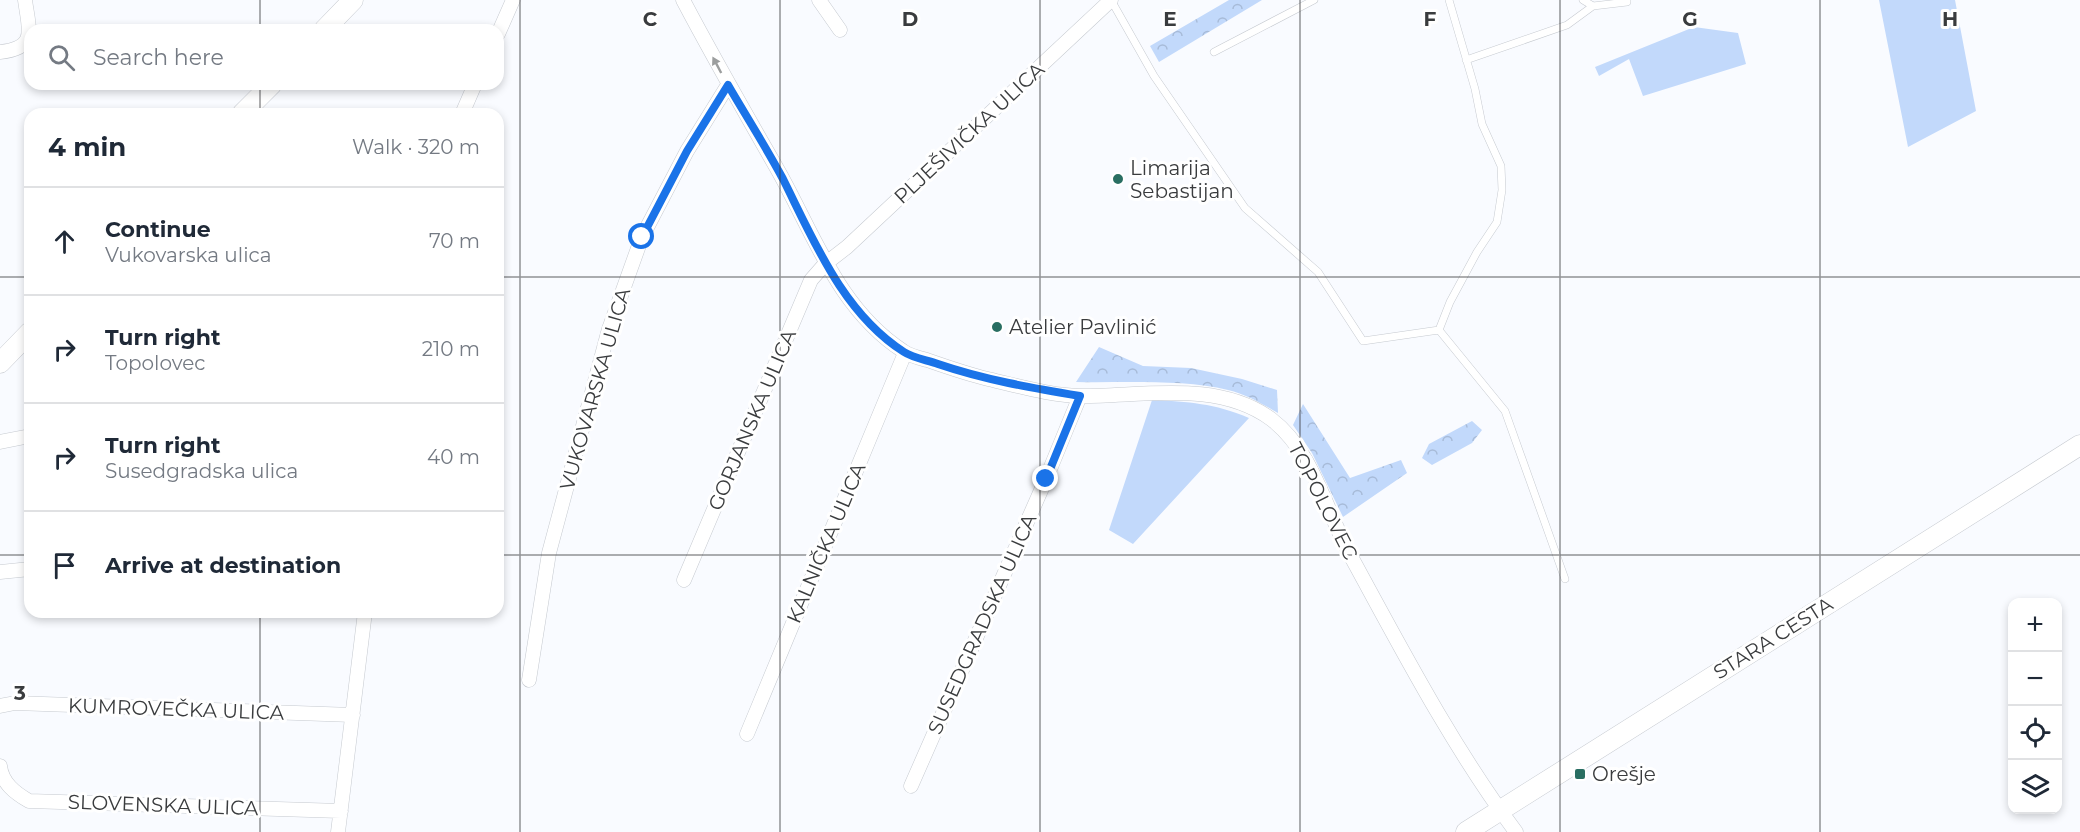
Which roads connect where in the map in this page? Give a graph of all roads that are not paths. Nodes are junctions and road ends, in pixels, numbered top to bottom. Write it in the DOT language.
graph roads {
  1 [pos="25,0"];
  2 [pos="353,0"];
  3 [pos="513,0"];
  4 [pos="683,0"];
  5 [pos="819,0"];
  6 [pos="1111,0"];
  7 [pos="1314,0"];
  8 [pos="1449,0"];
  9 [pos="1583,0"];
  10 [pos="1627,0"];
  11 [pos="1592,3"];
  12 [pos="27,24"];
  13 [pos="330,24"];
  14 [pos="502,24"];
  15 [pos="840,30"];
  16 [pos="24,45"];
  17 [pos="0,52"];
  18 [pos="1214,52"];
  19 [pos="1466,60"];
  20 [pos="728,85"];
  21 [pos="266,90"];
  22 [pos="472,90"];
  23 [pos="248,108"];
  24 [pos="465,108"];
  25 [pos="825,264"];
  26 [pos="1439,330"];
  27 [pos="24,338"];
  28 [pos="905,353"];
  29 [pos="0,363"];
  30 [pos="1080,396"];
  31 [pos="24,437"];
  32 [pos="0,442"];
  33 [pos="2080,445"];
  34 [pos="24,569"];
  35 [pos="0,572"];
  36 [pos="1565,579"];
  37 [pos="684,580"];
  38 [pos="364,618"];
  39 [pos="529,680"];
  40 [pos="0,706"];
  41 [pos="353,716"];
  42 [pos="747,734"];
  43 [pos="0,769"];
  44 [pos="911,786"];
  45 [pos="1499,810"];
  46 [pos="341,811"];
  47 [pos="338,832"];
  48 [pos="1466,832"];
  49 [pos="1516,832"];
  1 -- 12 [label="street"];
  2 -- 13 [label="main road"];
  3 -- 14 [label="street"];
  20 -- 4 [label="street, TOPOLOVEC, one-way"];
  5 -- 15 [label="street"];
  6 -- 25 [label="street, PLJEŠIVIČKA ULICA"];
  6 -- 26 [label="lane"];
  7 -- 18 [label="lane"];
  8 -- 19 [label="lane"];
  9 -- 11 [label="lane"];
  10 -- 11 [label="lane"];
  11 -- 19 [label="lane"];
  16 -- 17 [label="street"];
  19 -- 26 [label="lane"];
  20 -- 25 [label="street, TOPOLOVEC"];
  20 -- 39 [label="street, VUKOVARSKA ULICA"];
  21 -- 23 [label="main road"];
  22 -- 24 [label="street"];
  25 -- 28 [label="street, TOPOLOVEC"];
  25 -- 37 [label="street, GORJANSKA ULICA"];
  26 -- 36 [label="lane"];
  27 -- 29 [label="main road"];
  28 -- 30 [label="street, TOPOLOVEC"];
  28 -- 42 [label="street, KALNIČKA ULICA"];
  30 -- 44 [label="street, SUSEDGRADSKA ULICA"];
  30 -- 45 [label="street, TOPOLOVEC"];
  31 -- 32 [label="street"];
  33 -- 45 [label="main road, STARA CESTA"];
  34 -- 35 [label="street"];
  38 -- 41 [label="street"];
  40 -- 41 [label="street, KUMROVEČKA ULICA"];
  41 -- 46 [label="street"];
  43 -- 46 [label="street, SLOVENSKA ULICA"];
  45 -- 48 [label="main road, STARA CESTA"];
  45 -- 49 [label="street, TOPOLOVEC"];
  46 -- 47 [label="street"];
}
